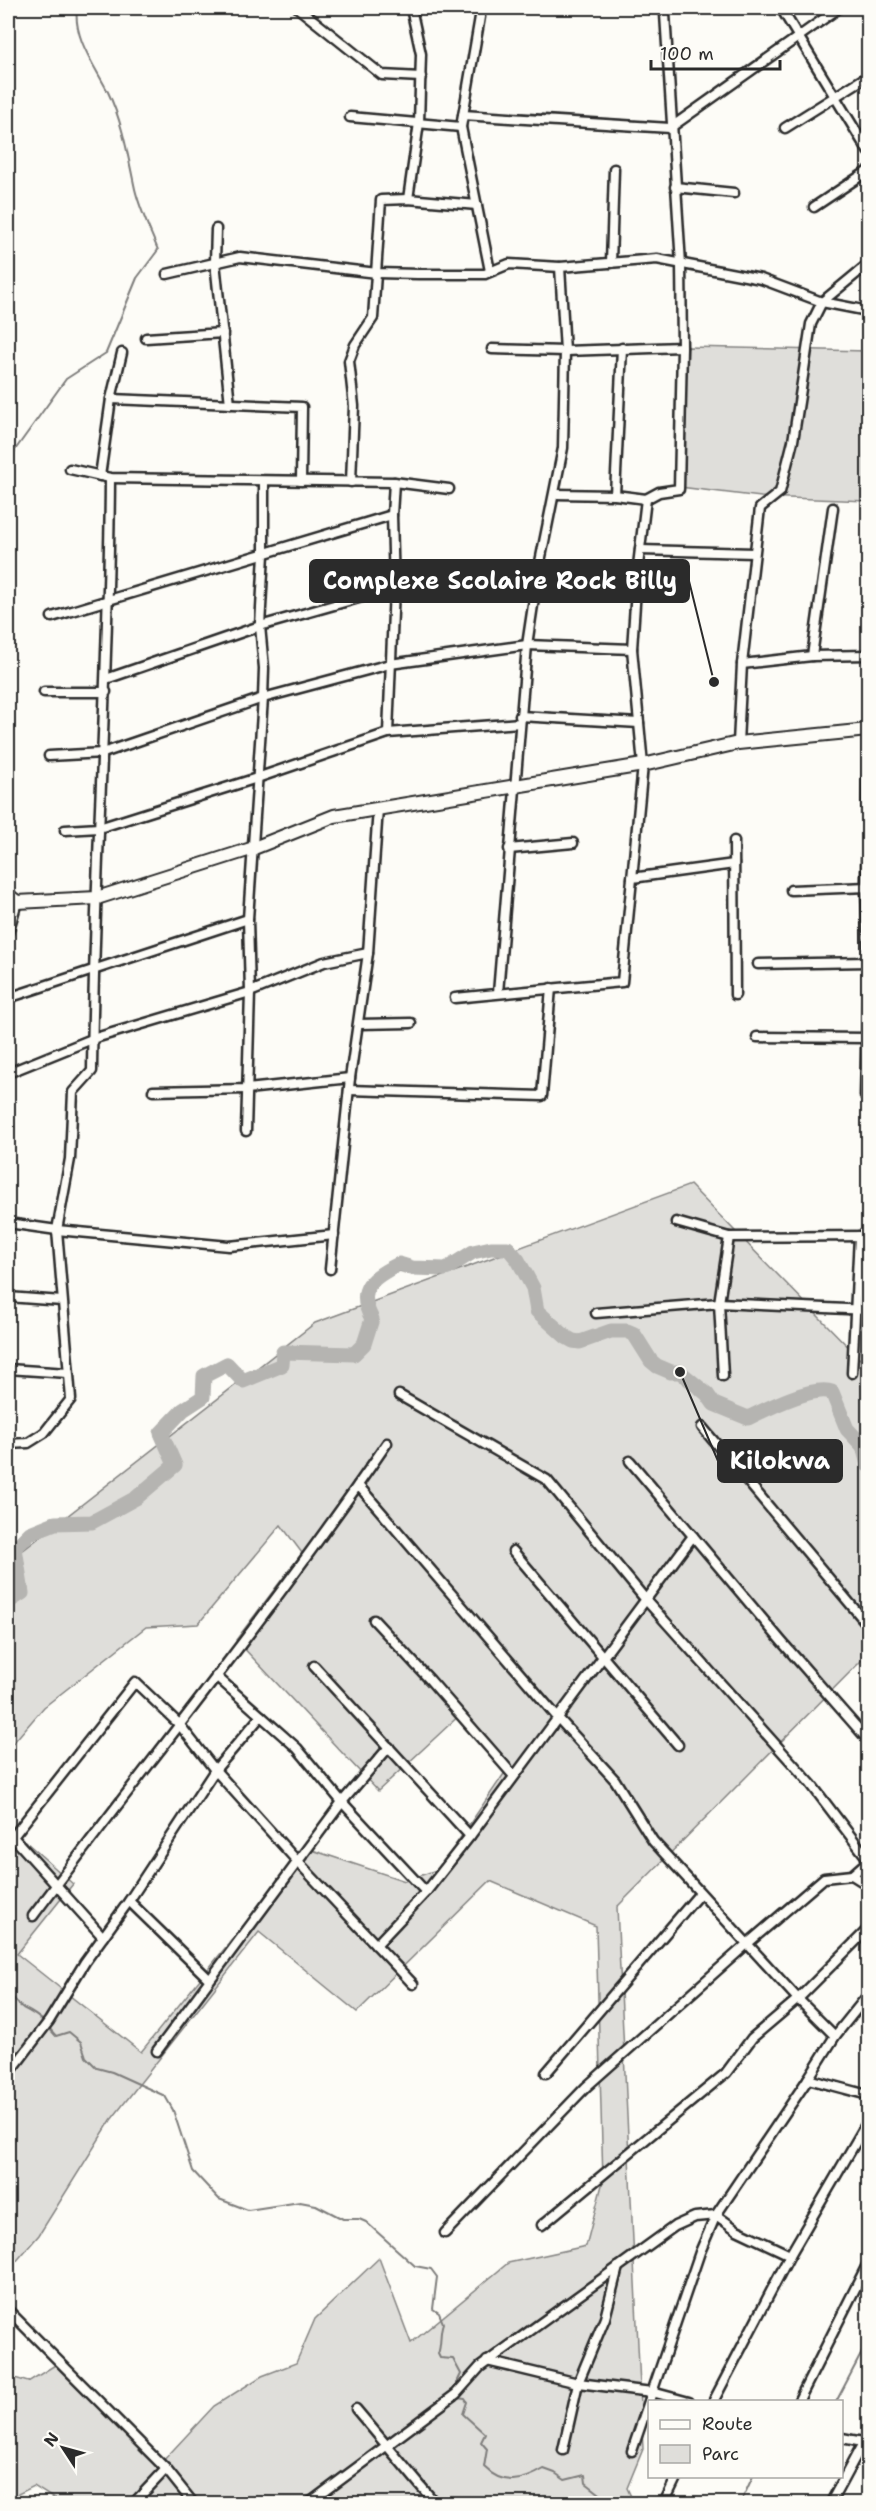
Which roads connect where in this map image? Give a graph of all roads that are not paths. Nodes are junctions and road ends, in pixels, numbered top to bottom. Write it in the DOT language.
graph roads {
  1 [pos="298,8"];
  2 [pos="411,8"];
  3 [pos="781,8"];
  4 [pos="839,8"];
  5 [pos="665,14"];
  6 [pos="480,17"];
  7 [pos="799,38"];
  8 [pos="868,76"];
  9 [pos="421,77"];
  10 [pos="836,98"];
  11 [pos="463,115"];
  12 [pos="350,117"];
  13 [pos="419,123"];
  14 [pos="461,127"];
  15 [pos="670,128"];
  16 [pos="785,128"];
  17 [pos="868,152"];
  18 [pos="614,169"];
  19 [pos="868,171"];
  20 [pos="675,187"];
  21 [pos="734,193"];
  22 [pos="408,199"];
  23 [pos="477,205"];
  24 [pos="814,207"];
  25 [pos="216,229"];
  26 [pos="215,262"];
  27 [pos="611,263"];
  28 [pos="681,264"];
  29 [pos="868,264"];
  30 [pos="560,267"];
  31 [pos="490,271"];
  32 [pos="377,273"];
  33 [pos="167,274"];
  34 [pos="822,302"];
  35 [pos="868,311"];
  36 [pos="223,333"];
  37 [pos="146,338"];
  38 [pos="682,347"];
  39 [pos="622,348"];
  40 [pos="492,349"];
  41 [pos="565,351"];
  42 [pos="122,353"];
  43 [pos="111,399"];
  44 [pos="230,404"];
  45 [pos="70,469"];
  46 [pos="100,476"];
  47 [pos="110,478"];
  48 [pos="264,481"];
  49 [pos="301,482"];
  50 [pos="351,482"];
  51 [pos="394,482"];
  52 [pos="449,489"];
  53 [pos="555,494"];
  54 [pos="615,495"];
  55 [pos="646,499"];
  56 [pos="832,508"];
  57 [pos="392,515"];
  58 [pos="640,550"];
  59 [pos="754,553"];
  60 [pos="264,554"];
  61 [pos="538,572"];
  62 [pos="637,574"];
  63 [pos="394,588"];
  64 [pos="109,601"];
  65 [pos="52,617"];
  66 [pos="260,626"];
  67 [pos="527,645"];
  68 [pos="632,649"];
  69 [pos="868,655"];
  70 [pos="812,656"];
  71 [pos="390,664"];
  72 [pos="742,664"];
  73 [pos="106,679"];
  74 [pos="44,692"];
  75 [pos="106,692"];
  76 [pos="263,698"];
  77 [pos="520,719"];
  78 [pos="639,723"];
  79 [pos="868,730"];
  80 [pos="388,733"];
  81 [pos="738,744"];
  82 [pos="103,753"];
  83 [pos="49,756"];
  84 [pos="643,765"];
  85 [pos="257,778"];
  86 [pos="514,784"];
  87 [pos="378,808"];
  88 [pos="868,812"];
  89 [pos="99,828"];
  90 [pos="65,830"];
  91 [pos="734,842"];
  92 [pos="573,843"];
  93 [pos="254,848"];
  94 [pos="509,849"];
  95 [pos="734,864"];
  96 [pos="632,878"];
  97 [pos="867,887"];
  98 [pos="791,890"];
  99 [pos="97,898"];
  100 [pos="12,899"];
  101 [pos="248,919"];
  102 [pos="8,933"];
  103 [pos="368,953"];
  104 [pos="868,955"];
  105 [pos="868,962"];
  106 [pos="758,964"];
  107 [pos="96,969"];
  108 [pos="868,969"];
  109 [pos="551,988"];
  110 [pos="250,992"];
  111 [pos="498,993"];
  112 [pos="735,995"];
  113 [pos="8,998"];
  114 [pos="455,999"];
  115 [pos="411,1023"];
  116 [pos="359,1024"];
  117 [pos="757,1037"];
  118 [pos="867,1038"];
  119 [pos="93,1039"];
  120 [pos="8,1073"];
  121 [pos="350,1078"];
  122 [pos="247,1089"];
  123 [pos="349,1090"];
  124 [pos="153,1091"];
  125 [pos="868,1096"];
  126 [pos="246,1131"];
  127 [pos="676,1221"];
  128 [pos="8,1222"];
  129 [pos="57,1230"];
  130 [pos="334,1235"];
  131 [pos="859,1236"];
  132 [pos="868,1236"];
  133 [pos="729,1237"];
  134 [pos="330,1269"];
  135 [pos="8,1298"];
  136 [pos="62,1301"];
  137 [pos="719,1303"];
  138 [pos="854,1309"];
  139 [pos="868,1310"];
  140 [pos="597,1313"];
  141 [pos="8,1369"];
  142 [pos="68,1373"];
  143 [pos="852,1373"];
  144 [pos="723,1376"];
  145 [pos="399,1395"];
  146 [pos="702,1427"];
  147 [pos="387,1443"];
  148 [pos="8,1444"];
  149 [pos="630,1461"];
  150 [pos="358,1485"];
  151 [pos="693,1536"];
  152 [pos="513,1551"];
  153 [pos="646,1600"];
  154 [pos="374,1620"];
  155 [pos="868,1625"];
  156 [pos="603,1656"];
  157 [pos="314,1666"];
  158 [pos="216,1676"];
  159 [pos="261,1716"];
  160 [pos="558,1718"];
  161 [pos="179,1724"];
  162 [pos="868,1740"];
  163 [pos="678,1745"];
  164 [pos="389,1746"];
  165 [pos="215,1770"];
  166 [pos="513,1775"];
  167 [pos="342,1802"];
  168 [pos="470,1836"];
  169 [pos="10,1840"];
  170 [pos="868,1860"];
  171 [pos="298,1862"];
  172 [pos="852,1875"];
  173 [pos="56,1885"];
  174 [pos="868,1885"];
  175 [pos="426,1892"];
  176 [pos="700,1893"];
  177 [pos="129,1901"];
  178 [pos="33,1916"];
  179 [pos="868,1929"];
  180 [pos="103,1937"];
  181 [pos="747,1944"];
  182 [pos="376,1945"];
  183 [pos="209,1979"];
  184 [pos="412,1984"];
  185 [pos="868,1995"];
  186 [pos="798,1999"];
  187 [pos="835,2036"];
  188 [pos="157,2051"];
  189 [pos="546,2073"];
  190 [pos="8,2075"];
  191 [pos="808,2079"];
  192 [pos="868,2095"];
  193 [pos="868,2121"];
  194 [pos="716,2215"];
  195 [pos="542,2225"];
  196 [pos="445,2233"];
  197 [pos="790,2254"];
  198 [pos="618,2267"];
  199 [pos="867,2268"];
  200 [pos="8,2310"];
  201 [pos="488,2361"];
  202 [pos="578,2383"];
  203 [pos="652,2392"];
  204 [pos="649,2400"];
  205 [pos="681,2400"];
  206 [pos="714,2400"];
  207 [pos="799,2400"];
  208 [pos="648,2404"];
  209 [pos="356,2409"];
  210 [pos="843,2438"];
  211 [pos="866,2442"];
  212 [pos="387,2445"];
  213 [pos="562,2450"];
  214 [pos="632,2451"];
  215 [pos="166,2469"];
  216 [pos="676,2478"];
  217 [pos="430,2497"];
  218 [pos="665,2501"];
  219 [pos="133,2504"];
  220 [pos="194,2504"];
  221 [pos="308,2504"];
  222 [pos="830,2504"];
  1 -- 9 [label="street"];
  2 -- 9 [label="street"];
  3 -- 7 [label="street"];
  4 -- 7 [label="street"];
  5 -- 15 [label="street"];
  6 -- 11 [label="street"];
  7 -- 10 [label="street"];
  7 -- 15 [label="street"];
  8 -- 10 [label="street"];
  9 -- 13 [label="street"];
  10 -- 16 [label="street"];
  10 -- 17 [label="street"];
  11 -- 14 [label="street"];
  11 -- 15 [label="street"];
  12 -- 13 [label="street"];
  13 -- 14 [label="street"];
  13 -- 22 [label="street"];
  14 -- 23 [label="street"];
  15 -- 20 [label="street"];
  18 -- 27 [label="street"];
  19 -- 24 [label="street"];
  20 -- 21 [label="street"];
  20 -- 28 [label="street"];
  22 -- 23 [label="street"];
  22 -- 32 [label="street"];
  23 -- 31 [label="street"];
  25 -- 26 [label="street"];
  26 -- 32 [label="street"];
  26 -- 33 [label="street"];
  26 -- 36 [label="street"];
  27 -- 28 [label="street"];
  27 -- 30 [label="street"];
  28 -- 34 [label="street"];
  28 -- 38 [label="street"];
  29 -- 34 [label="street"];
  30 -- 31 [label="street"];
  30 -- 41 [label="street"];
  31 -- 32 [label="street"];
  32 -- 50 [label="street"];
  34 -- 35 [label="street"];
  34 -- 59 [label="street"];
  36 -- 37 [label="street"];
  36 -- 44 [label="street"];
  38 -- 39 [label="street"];
  38 -- 55 [label="street"];
  39 -- 41 [label="street"];
  39 -- 54 [label="street"];
  40 -- 41 [label="street"];
  41 -- 53 [label="street"];
  42 -- 43 [label="street"];
  43 -- 44 [label="street"];
  43 -- 46 [label="street"];
  44 -- 49 [label="street"];
  45 -- 46 [label="street"];
  46 -- 47 [label="street"];
  47 -- 48 [label="street"];
  47 -- 64 [label="street"];
  48 -- 49 [label="street"];
  48 -- 60 [label="street"];
  49 -- 50 [label="street"];
  50 -- 51 [label="street"];
  51 -- 52 [label="street"];
  51 -- 57 [label="street"];
  53 -- 54 [label="street"];
  53 -- 61 [label="street"];
  54 -- 55 [label="street"];
  55 -- 58 [label="street"];
  56 -- 70 [label="street"];
  57 -- 60 [label="street"];
  57 -- 63 [label="street"];
  58 -- 59 [label="street"];
  58 -- 62 [label="street"];
  59 -- 72 [label="street"];
  60 -- 64 [label="street"];
  60 -- 66 [label="street"];
  61 -- 62 [label="street"];
  61 -- 63 [label="street"];
  61 -- 67 [label="street"];
  62 -- 68 [label="street"];
  63 -- 66 [label="street"];
  63 -- 71 [label="street"];
  64 -- 65 [label="street"];
  64 -- 73 [label="street"];
  66 -- 73 [label="street"];
  66 -- 76 [label="street"];
  67 -- 68 [label="street"];
  67 -- 71 [label="street"];
  67 -- 77 [label="street"];
  68 -- 78 [label="street"];
  69 -- 70 [label="street"];
  70 -- 72 [label="street"];
  71 -- 76 [label="street"];
  71 -- 80 [label="street"];
  72 -- 81 [label="street"];
  73 -- 75 [label="street"];
  74 -- 75 [label="street"];
  75 -- 82 [label="street"];
  76 -- 82 [label="street"];
  76 -- 85 [label="street"];
  77 -- 78 [label="street"];
  77 -- 80 [label="street"];
  77 -- 86 [label="street"];
  78 -- 84 [label="street"];
  79 -- 81 [label="street"];
  79 -- 88 [label="street"];
  80 -- 85 [label="street"];
  81 -- 84 [label="street"];
  82 -- 83 [label="street"];
  82 -- 89 [label="street"];
  84 -- 86 [label="street"];
  84 -- 96 [label="street"];
  85 -- 89 [label="street"];
  85 -- 93 [label="street"];
  86 -- 87 [label="street"];
  86 -- 94 [label="street"];
  87 -- 93 [label="street"];
  87 -- 103 [label="street"];
  88 -- 97 [label="street"];
  89 -- 90 [label="street"];
  89 -- 99 [label="street"];
  91 -- 95 [label="street"];
  92 -- 94 [label="street"];
  93 -- 99 [label="street"];
  93 -- 101 [label="street"];
  94 -- 111 [label="street"];
  95 -- 96 [label="street"];
  95 -- 112 [label="street"];
  96 -- 109 [label="street"];
  97 -- 98 [label="street"];
  97 -- 104 [label="street"];
  99 -- 100 [label="street"];
  99 -- 107 [label="street"];
  100 -- 102 [label="street"];
  101 -- 107 [label="street"];
  101 -- 110 [label="street"];
  103 -- 110 [label="street"];
  103 -- 116 [label="street"];
  105 -- 106 [label="street"];
  107 -- 113 [label="street"];
  107 -- 119 [label="street"];
  108 -- 118 [label="street"];
  109 -- 111 [label="street"];
  109 -- 123 [label="street"];
  110 -- 119 [label="street"];
  110 -- 122 [label="street"];
  111 -- 114 [label="street"];
  115 -- 116 [label="street"];
  116 -- 121 [label="street"];
  117 -- 118 [label="street"];
  118 -- 125 [label="street"];
  119 -- 120 [label="street"];
  119 -- 129 [label="street"];
  121 -- 122 [label="street"];
  121 -- 123 [label="street"];
  122 -- 124 [label="street"];
  122 -- 126 [label="street"];
  123 -- 130 [label="street"];
  127 -- 133 [label="street"];
  128 -- 129 [label="street"];
  129 -- 130 [label="street"];
  129 -- 136 [label="street"];
  130 -- 134 [label="street"];
  131 -- 132 [label="street"];
  131 -- 133 [label="street"];
  131 -- 138 [label="street"];
  133 -- 137 [label="street"];
  135 -- 136 [label="street"];
  136 -- 142 [label="street"];
  137 -- 138 [label="street"];
  137 -- 140 [label="street"];
  137 -- 144 [label="street"];
  138 -- 139 [label="street"];
  138 -- 143 [label="street"];
  141 -- 142 [label="street"];
  142 -- 148 [label="street"];
  145 -- 153 [label="street"];
  146 -- 155 [label="street"];
  147 -- 150 [label="street"];
  149 -- 151 [label="street"];
  150 -- 158 [label="street"];
  150 -- 160 [label="street"];
  151 -- 153 [label="street"];
  151 -- 162 [label="street"];
  152 -- 156 [label="street"];
  153 -- 156 [label="street"];
  153 -- 170 [label="street"];
  154 -- 166 [label="street"];
  156 -- 160 [label="street"];
  156 -- 163 [label="street"];
  157 -- 164 [label="street"];
  158 -- 159 [label="street"];
  158 -- 161 [label="street"];
  159 -- 165 [label="street"];
  159 -- 167 [label="street"];
  160 -- 166 [label="street"];
  160 -- 176 [label="street"];
  161 -- 165 [label="street"];
  161 -- 169 [label="street"];
  161 -- 173 [label="street"];
  164 -- 167 [label="street"];
  164 -- 168 [label="street"];
  165 -- 171 [label="street"];
  165 -- 177 [label="street"];
  166 -- 168 [label="street"];
  167 -- 171 [label="street"];
  167 -- 175 [label="street"];
  168 -- 175 [label="street"];
  169 -- 173 [label="street"];
  170 -- 172 [label="street"];
  171 -- 182 [label="street"];
  171 -- 183 [label="street"];
  172 -- 174 [label="street"];
  172 -- 181 [label="street"];
  173 -- 178 [label="street"];
  173 -- 180 [label="street"];
  175 -- 182 [label="street"];
  176 -- 181 [label="street"];
  176 -- 189 [label="street"];
  177 -- 180 [label="street"];
  177 -- 183 [label="street"];
  179 -- 186 [label="street"];
  180 -- 190 [label="street"];
  181 -- 186 [label="street"];
  181 -- 196 [label="street"];
  182 -- 184 [label="street"];
  183 -- 188 [label="street"];
  185 -- 187 [label="street"];
  186 -- 187 [label="street"];
  186 -- 195 [label="street"];
  187 -- 191 [label="street"];
  191 -- 192 [label="street"];
  191 -- 194 [label="street"];
  193 -- 197 [label="street"];
  194 -- 197 [label="street"];
  194 -- 198 [label="street"];
  194 -- 203 [label="street"];
  197 -- 206 [label="street"];
  198 -- 201 [label="street"];
  198 -- 202 [label="street"];
  199 -- 207 [label="street"];
  200 -- 215 [label="street"];
  201 -- 202 [label="street"];
  201 -- 212 [label="street"];
  202 -- 203 [label="street"];
  202 -- 213 [label="street"];
  203 -- 204 [label="street"];
  203 -- 205 [label="street"];
  208 -- 214 [label="street"];
  209 -- 212 [label="street"];
  210 -- 211 [label="street"];
  211 -- 222 [label="street"];
  212 -- 217 [label="street"];
  212 -- 221 [label="street"];
  215 -- 219 [label="street"];
  215 -- 220 [label="street"];
  216 -- 218 [label="street"];
}
